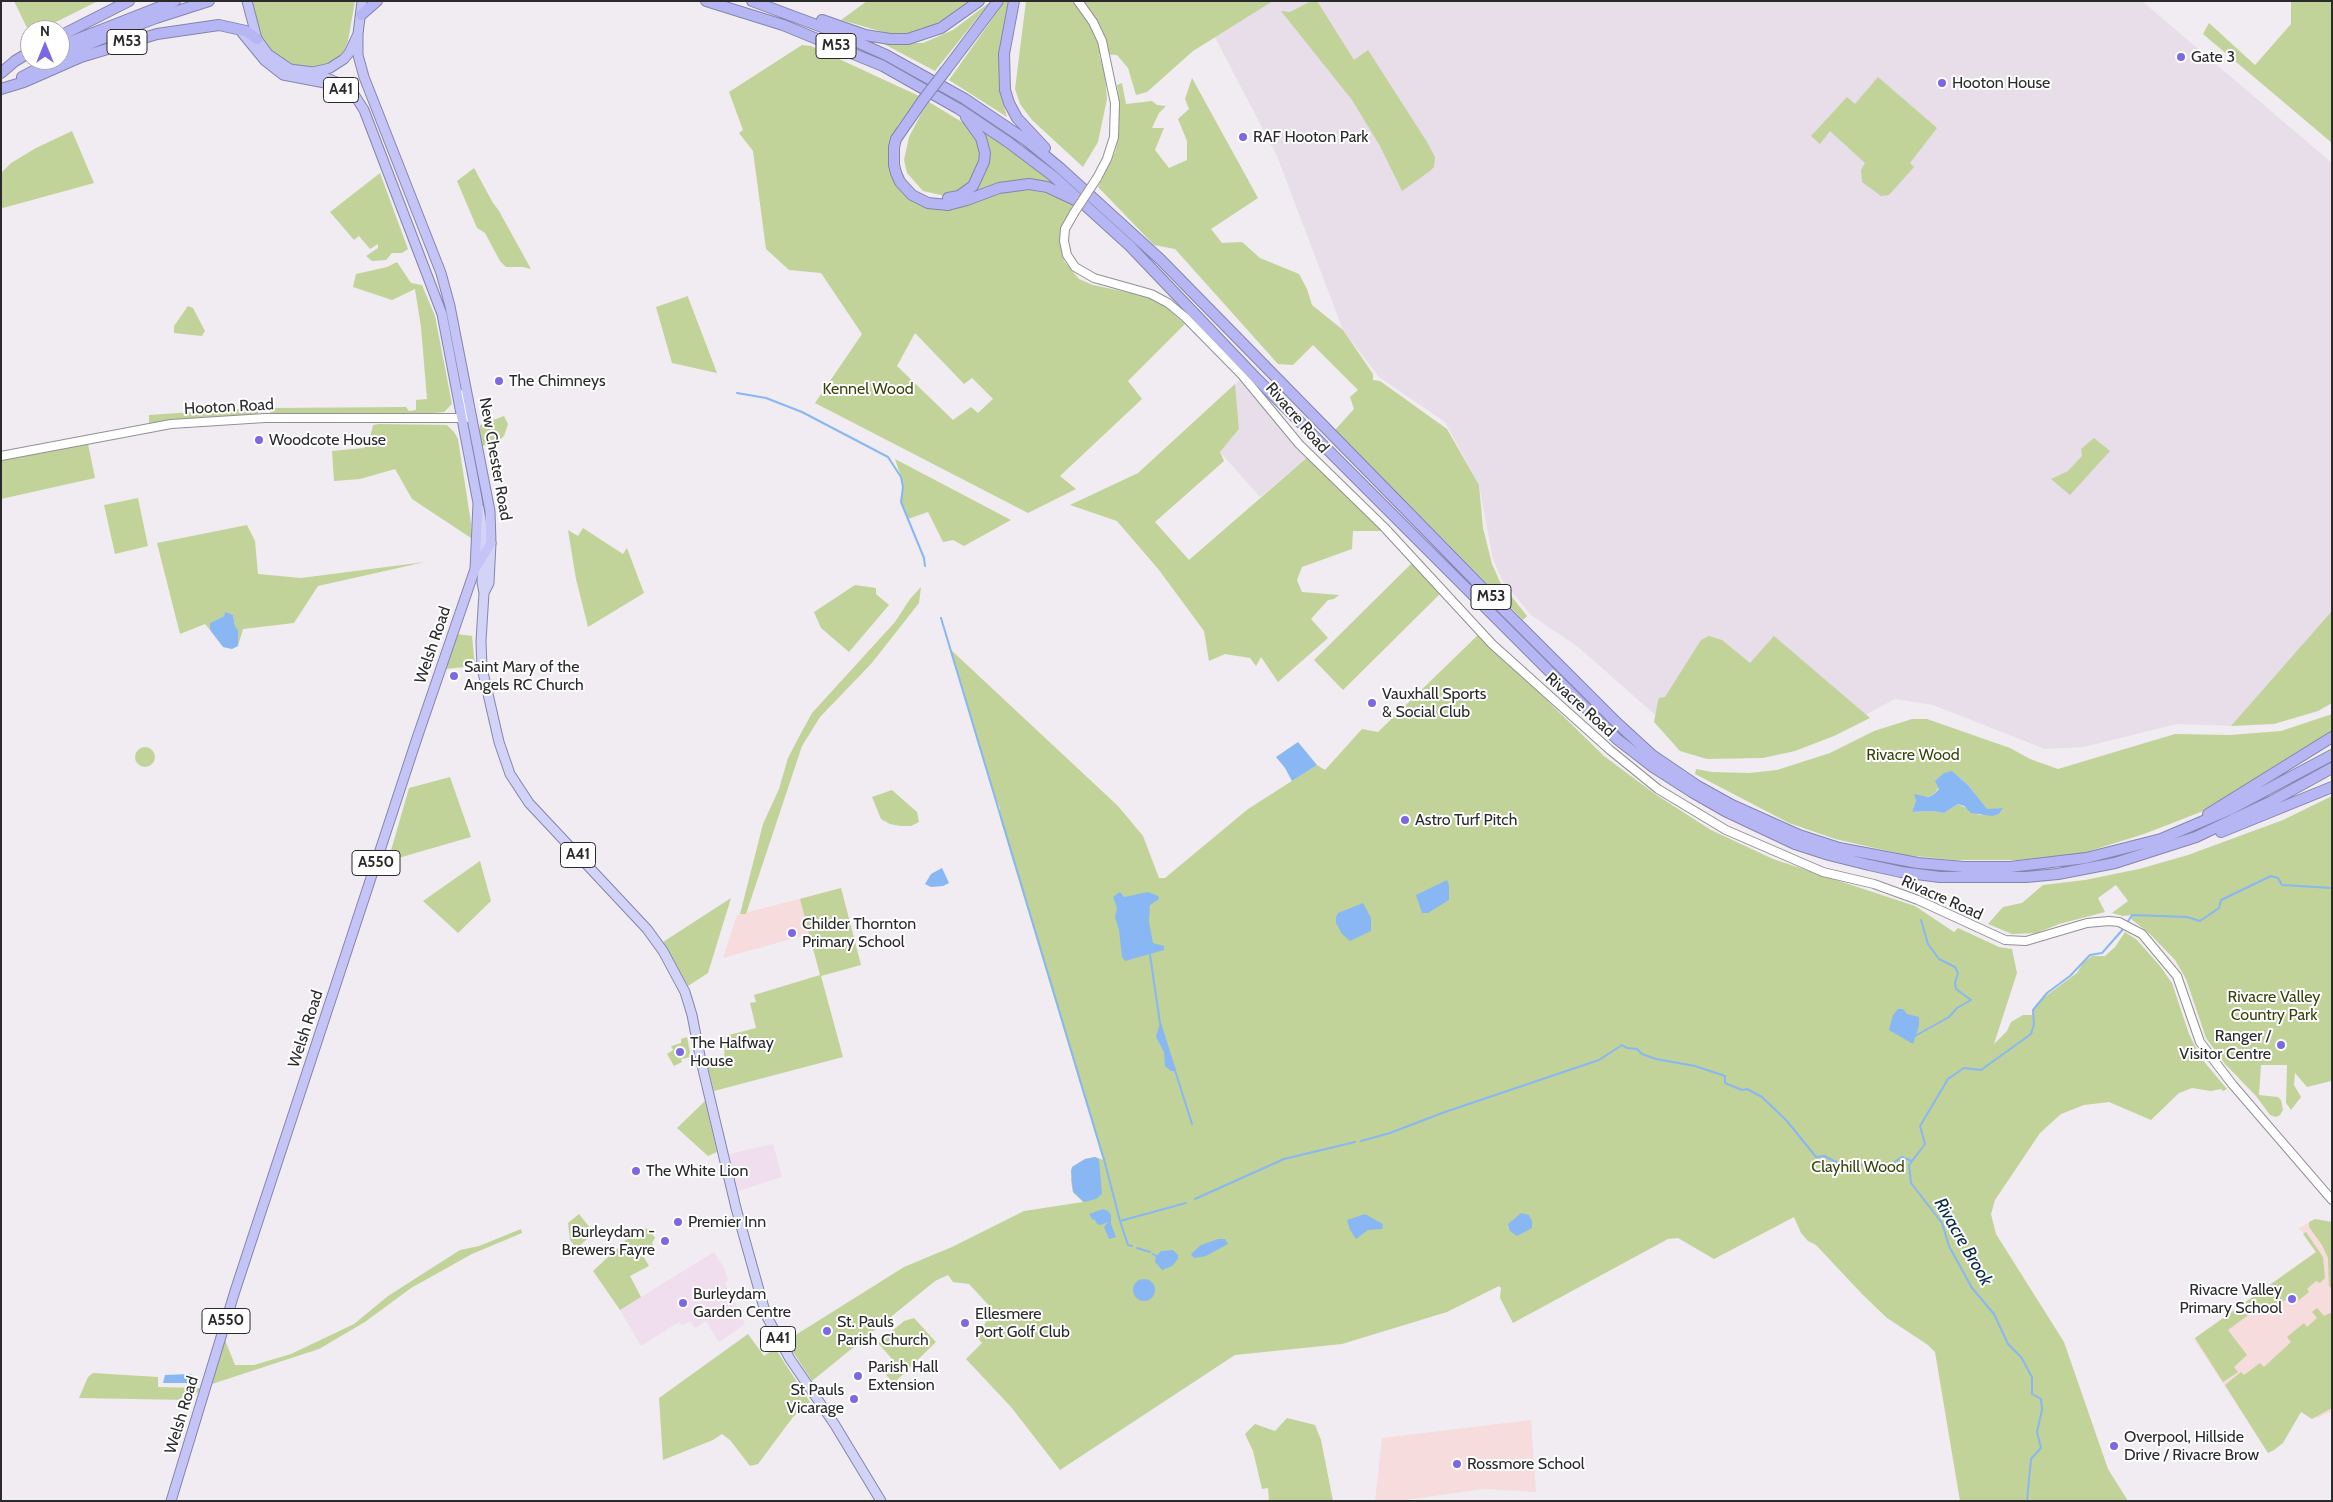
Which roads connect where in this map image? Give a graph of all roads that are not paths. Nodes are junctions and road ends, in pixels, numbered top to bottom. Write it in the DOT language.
graph roads {
  1 [pos="129,1"];
  2 [pos="175,1"];
  3 [pos="209,1"];
  4 [pos="247,1"];
  5 [pos="362,1"];
  6 [pos="377,1"];
  7 [pos="706,1"];
  8 [pos="979,1"];
  9 [pos="998,1"];
  10 [pos="1014,1"];
  11 [pos="1078,1"];
  12 [pos="755,2"];
  13 [pos="361,15"];
  14 [pos="233,26"];
  15 [pos="70,31"];
  16 [pos="358,34"];
  17 [pos="257,39"];
  18 [pos="70,42"];
  19 [pos="70,54"];
  20 [pos="20,58"];
  21 [pos="20,65"];
  22 [pos="36,70"];
  23 [pos="313,72"];
  24 [pos="1,74"];
  25 [pos="1,89"];
  26 [pos="958,108"];
  27 [pos="903,130"];
  28 [pos="1060,168"];
  29 [pos="399,205"];
  30 [pos="1091,208"];
  31 [pos="461,357"];
  32 [pos="473,417"];
  33 [pos="461,419"];
  34 [pos="1,456"];
  35 [pos="478,503"];
  36 [pos="491,543"];
  37 [pos="483,558"];
  38 [pos="473,573"];
  39 [pos="482,578"];
  40 [pos="484,593"];
  41 [pos="2332,736"];
  42 [pos="2332,755"];
  43 [pos="2332,768"];
  44 [pos="2332,787"];
  45 [pos="2161,839"];
  46 [pos="2161,850"];
  47 [pos="2332,1200"];
  48 [pos="171,1501"];
  49 [pos="881,1501"];
  1 -- 15 [label="highway, M53"];
  2 -- 18 [label="highway, M53"];
  3 -- 19 [label="highway, M53"];
  4 -- 17 [label="highway"];
  5 -- 13 [label="highway"];
  6 -- 13 [label="highway"];
  7 -- 26 [label="highway, M53"];
  8 -- 12 [label="highway, M53"];
  9 -- 27 [label="highway, M53, bridge"];
  10 -- 28 [label="highway, M53"];
  11 -- 47 [label="main road, Rivacre Road, bridge"];
  12 -- 28 [label="highway, M53"];
  13 -- 16 [label="highway"];
  14 -- 17 [label="highway, M53"];
  14 -- 25 [label="highway, M53"];
  14 -- 29 [label="highway, A41"];
  16 -- 23 [label="highway"];
  16 -- 31 [label="highway, New Chester Road / A41"];
  17 -- 23 [label="highway"];
  20 -- 24 [label="highway"];
  21 -- 24 [label="highway"];
  22 -- 25 [label="highway, M53"];
  23 -- 29 [label="highway, New Chester Road / A41"];
  26 -- 27 [label="highway, M53"];
  26 -- 30 [label="highway, M53"];
  27 -- 30 [label="highway, M53"];
  28 -- 45 [label="highway, M53"];
  29 -- 33 [label="highway, New Chester Road / A41"];
  30 -- 46 [label="highway, M53"];
  31 -- 32 [label="highway, New Chester Road / A41"];
  31 -- 33 [label="main road"];
  32 -- 33 [label="main road, Hooton Road"];
  32 -- 36 [label="highway, New Chester Road / A41"];
  33 -- 34 [label="main road, Hooton Road"];
  33 -- 35 [label="highway, New Chester Road / A41"];
  35 -- 37 [label="main road, A41"];
  35 -- 38 [label="highway, New Chester Road / A550"];
  36 -- 37 [label="highway, New Chester Road / A550"];
  36 -- 40 [label="main road, A41"];
  37 -- 38 [label="highway, New Chester Road / A550"];
  37 -- 39 [label="main road, A41"];
  38 -- 39 [label="main road"];
  38 -- 48 [label="highway, Welsh Road / A550"];
  39 -- 40 [label="main road, A41"];
  40 -- 49 [label="main road, A41"];
  41 -- 45 [label="highway"];
  42 -- 45 [label="highway, M53"];
  43 -- 46 [label="highway, M53"];
  44 -- 46 [label="highway"];
}
